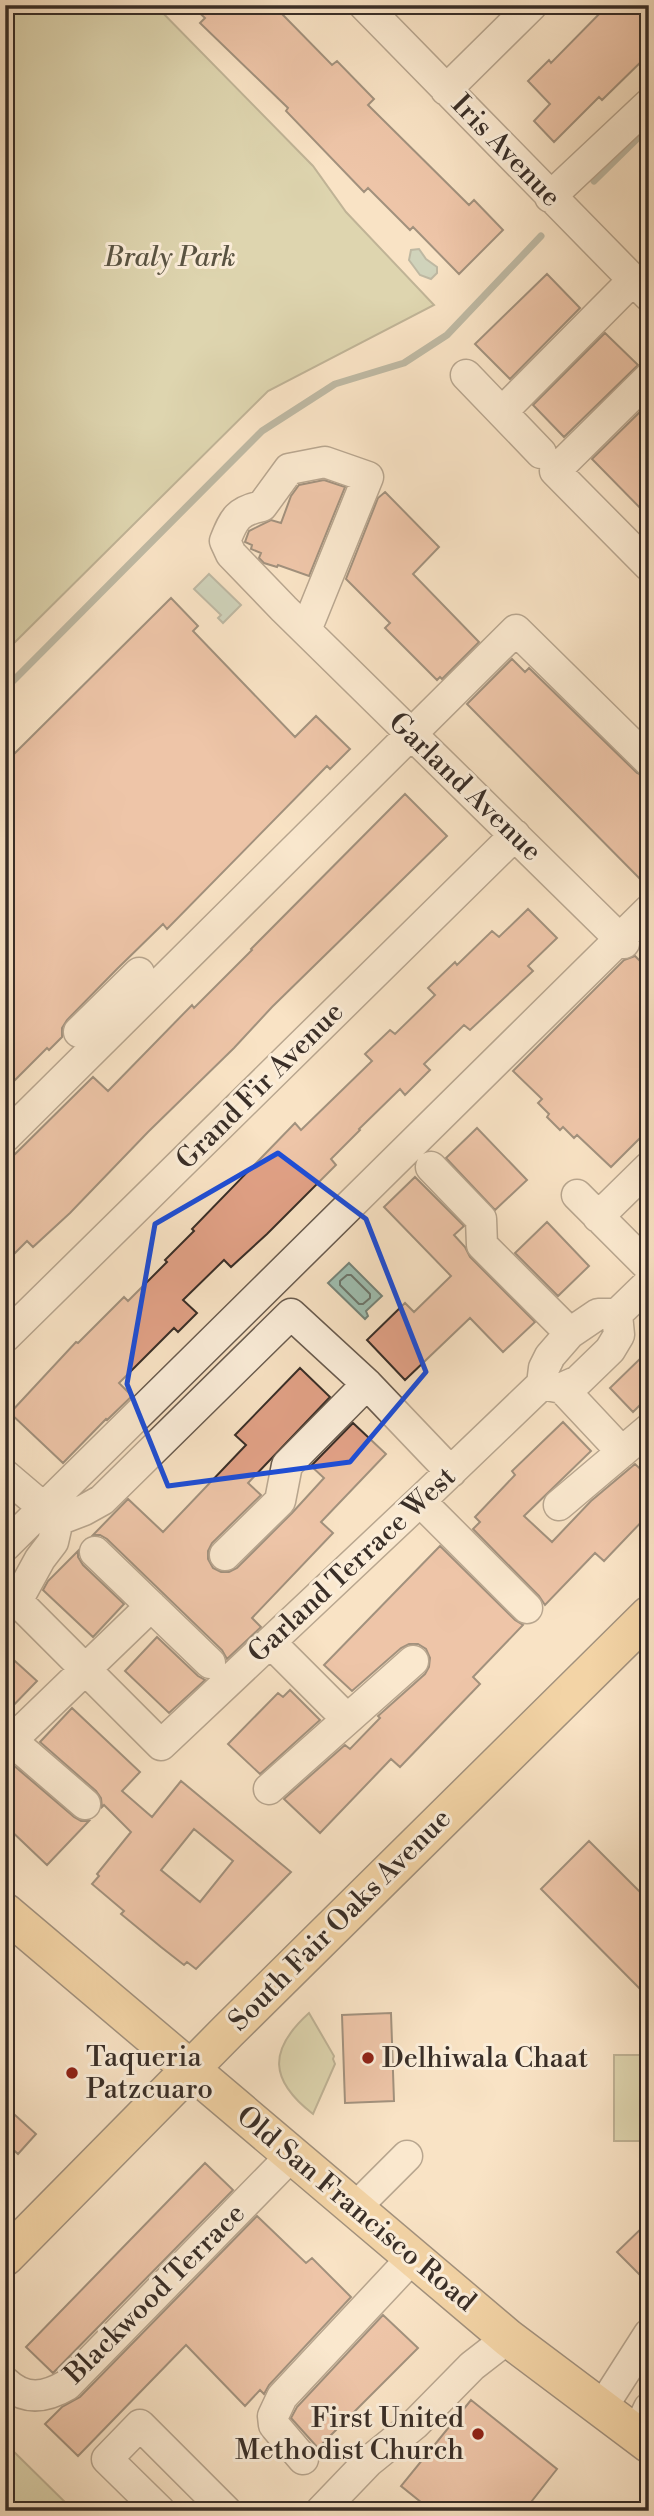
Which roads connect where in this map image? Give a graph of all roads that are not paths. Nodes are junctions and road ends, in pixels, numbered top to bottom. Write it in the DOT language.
graph roads {
  1 [pos="364,5"];
  2 [pos="532,5"];
  3 [pos="446,90"];
  4 [pos="649,104"];
  5 [pos="550,197"];
  6 [pos="641,288"];
  7 [pos="466,375"];
  8 [pos="649,379"];
  9 [pos="502,412"];
  10 [pos="548,462"];
  11 [pos="648,563"];
  12 [pos="306,630"];
  13 [pos="411,734"];
  14 [pos="649,761"];
  15 [pos="514,835"];
  16 [pos="649,910"];
  17 [pos="622,940"];
  18 [pos="138,973"];
  19 [pos="79,1032"];
  20 [pos="5,1137"];
  21 [pos="431,1167"];
  22 [pos="649,1167"];
  23 [pos="577,1195"];
  24 [pos="598,1217"];
  25 [pos="649,1267"];
  26 [pos="649,1283"];
  27 [pos="617,1314"];
  28 [pos="570,1333"];
  29 [pos="5,1336"];
  30 [pos="367,1384"];
  31 [pos="552,1386"];
  32 [pos="649,1429"];
  33 [pos="622,1452"];
  34 [pos="451,1472"];
  35 [pos="5,1475"];
  36 [pos="420,1501"];
  37 [pos="559,1505"];
  38 [pos="51,1514"];
  39 [pos="5,1546"];
  40 [pos="95,1552"];
  41 [pos="225,1555"];
  42 [pos="151,1606"];
  43 [pos="527,1608"];
  44 [pos="649,1615"];
  45 [pos="270,1642"];
  46 [pos="413,1661"];
  47 [pos="210,1663"];
  48 [pos="86,1668"];
  49 [pos="347,1719"];
  50 [pos="8,1738"];
  51 [pos="270,1789"];
  52 [pos="85,1804"];
  53 [pos="5,1912"];
  54 [pos="191,2069"];
  55 [pos="292,2155"];
  56 [pos="407,2155"];
  57 [pos="355,2208"];
  58 [pos="413,2256"];
  59 [pos="5,2257"];
  60 [pos="649,2334"];
  61 [pos="508,2338"];
  62 [pos="5,2382"];
  63 [pos="601,2409"];
  64 [pos="645,2429"];
  65 [pos="303,2459"];
  66 [pos="160,2511"];
  67 [pos="226,2511"];
  68 [pos="321,2511"];
  1 -- 3 [label="street, Iris Avenue"];
  2 -- 3 [label="street"];
  3 -- 5 [label="street, Iris Avenue"];
  4 -- 5 [label="street"];
  5 -- 6 [label="street, Iris Avenue"];
  6 -- 9 [label="street"];
  7 -- 9 [label="street"];
  8 -- 10 [label="street"];
  9 -- 10 [label="street"];
  10 -- 11 [label="street"];
  12 -- 12 [label="street, Garland Avenue"];
  12 -- 13 [label="street, Garland Avenue"];
  13 -- 14 [label="street"];
  13 -- 15 [label="street, Garland Avenue"];
  13 -- 20 [label="street"];
  15 -- 17 [label="street, Garland Avenue"];
  15 -- 29 [label="street, Grand Fir Avenue"];
  16 -- 17 [label="street"];
  17 -- 38 [label="street"];
  18 -- 19 [label="street"];
  21 -- 28 [label="street"];
  22 -- 24 [label="street"];
  23 -- 24 [label="street"];
  24 -- 25 [label="street"];
  26 -- 27 [label="street, Garland Terrace West"];
  27 -- 28 [label="street, Garland Terrace West"];
  27 -- 31 [label="street, Garland Terrace West"];
  28 -- 31 [label="street, Garland Terrace West"];
  30 -- 34 [label="street"];
  30 -- 38 [label="street"];
  30 -- 41 [label="street"];
  31 -- 33 [label="street"];
  31 -- 34 [label="street, Garland Terrace West"];
  32 -- 33 [label="street"];
  33 -- 37 [label="street"];
  34 -- 36 [label="street, Garland Terrace West"];
  35 -- 38 [label="street"];
  36 -- 43 [label="street"];
  36 -- 45 [label="street, Garland Terrace West"];
  38 -- 39 [label="street"];
  38 -- 48 [label="street"];
  40 -- 42 [label="street"];
  42 -- 47 [label="street"];
  42 -- 48 [label="street"];
  44 -- 54 [label="main road, South Fair Oaks Avenue"];
  45 -- 48 [label="street, Garland Terrace West"];
  45 -- 49 [label="street"];
  46 -- 49 [label="street"];
  48 -- 50 [label="street"];
  49 -- 51 [label="street"];
  50 -- 52 [label="street"];
  53 -- 54 [label="main road, Old San Francisco Road"];
  54 -- 55 [label="main road, Old San Francisco Road"];
  54 -- 59 [label="main road, South Fair Oaks Avenue"];
  55 -- 57 [label="main road, Old San Francisco Road"];
  55 -- 62 [label="street, Blackwood Terrace"];
  56 -- 57 [label="street"];
  57 -- 58 [label="main road, Old San Francisco Road"];
  58 -- 61 [label="main road, Old San Francisco Road"];
  58 -- 65 [label="street"];
  60 -- 63 [label="street"];
  61 -- 63 [label="main road, Old San Francisco Road"];
  61 -- 68 [label="street"];
  63 -- 64 [label="main road, Old San Francisco Road"];
  66 -- 67 [label="street"];
}
